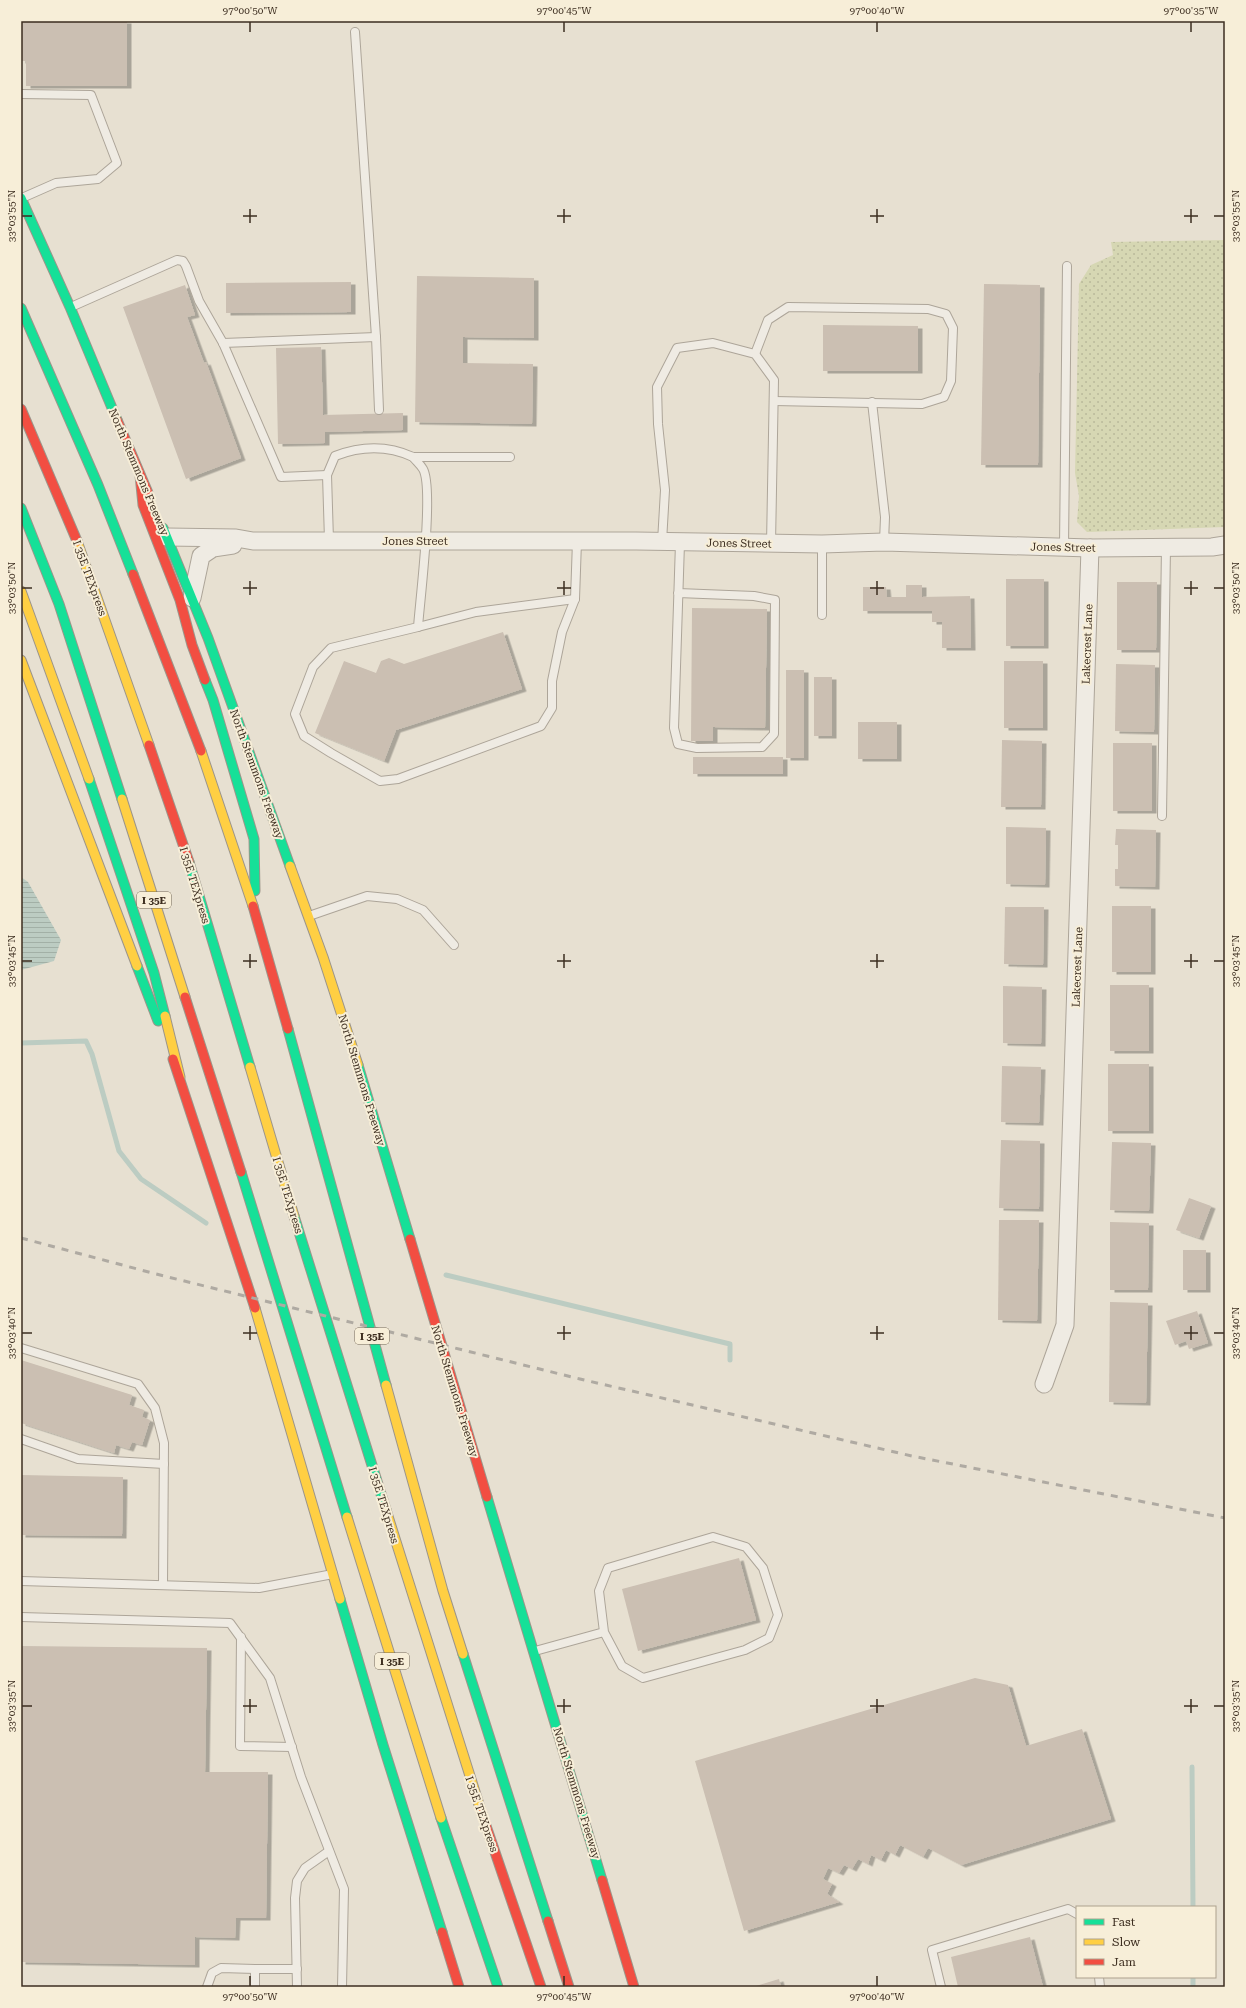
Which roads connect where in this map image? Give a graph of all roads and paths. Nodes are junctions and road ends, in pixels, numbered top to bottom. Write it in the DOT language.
graph roads {
  1 [pos="355,32"];
  2 [pos="21,94"];
  3 [pos="21,198"];
  4 [pos="1067,266"];
  5 [pos="70,307"];
  6 [pos="21,308"];
  7 [pos="376,337"];
  8 [pos="223,343"];
  9 [pos="755,354"];
  10 [pos="774,401"];
  11 [pos="872,402"];
  12 [pos="21,409"];
  13 [pos="379,410"];
  14 [pos="413,457"];
  15 [pos="510,458"];
  16 [pos="140,475"];
  17 [pos="327,475"];
  18 [pos="21,508"];
  19 [pos="167,537"];
  20 [pos="329,540"];
  21 [pos="253,541"];
  22 [pos="425,541"];
  23 [pos="577,541"];
  24 [pos="662,542"];
  25 [pos="884,542"];
  26 [pos="680,543"];
  27 [pos="771,544"];
  28 [pos="822,544"];
  29 [pos="1225,545"];
  30 [pos="1064,547"];
  31 [pos="1166,547"];
  32 [pos="1090,548"];
  33 [pos="21,591"];
  34 [pos="678,593"];
  35 [pos="192,598"];
  36 [pos="575,598"];
  37 [pos="822,615"];
  38 [pos="418,627"];
  39 [pos="21,660"];
  40 [pos="1162,816"];
  41 [pos="256,915"];
  42 [pos="308,916"];
  43 [pos="454,945"];
  44 [pos="180,1078"];
  45 [pos="21,1348"];
  46 [pos="1044,1384"];
  47 [pos="21,1439"];
  48 [pos="164,1464"];
  49 [pos="334,1574"];
  50 [pos="21,1581"];
  51 [pos="163,1585"];
  52 [pos="21,1617"];
  53 [pos="604,1632"];
  54 [pos="241,1638"];
  55 [pos="534,1652"];
  56 [pos="292,1747"];
  57 [pos="329,1852"];
  58 [pos="1076,1913"];
  59 [pos="255,1969"];
  60 [pos="297,1970"];
  61 [pos="207,1987"];
  62 [pos="255,1987"];
  63 [pos="297,1987"];
  64 [pos="342,1987"];
  65 [pos="459,1987"];
  66 [pos="498,1987"];
  67 [pos="541,1987"];
  68 [pos="569,1987"];
  69 [pos="634,1987"];
  70 [pos="941,1987"];
  1 -- 7 [label="lane"];
  2 -- 3 [label="lane"];
  3 -- 5 [label="main road, North Stemmons Freeway"];
  4 -- 30 [label="lane"];
  5 -- 8 [label="lane"];
  5 -- 16 [label="main road, North Stemmons Freeway"];
  6 -- 41 [label="main road, I 35E"];
  7 -- 8 [label="lane"];
  7 -- 13 [label="lane"];
  8 -- 17 [label="lane"];
  9 -- 10 [label="lane"];
  9 -- 11 [label="lane"];
  9 -- 24 [label="lane"];
  10 -- 11 [label="lane"];
  10 -- 27 [label="lane"];
  11 -- 25 [label="lane"];
  12 -- 67 [label="main road, I 35E TEXpress"];
  14 -- 15 [label="lane"];
  14 -- 17 [label="lane"];
  14 -- 22 [label="lane"];
  16 -- 19 [label="main road, North Stemmons Freeway"];
  16 -- 41 [label="main road"];
  17 -- 20 [label="lane"];
  18 -- 66 [label="main road, I 35E"];
  19 -- 21 [label="street, Jones Street"];
  19 -- 35 [label="main road, North Stemmons Freeway"];
  20 -- 21 [label="street, Jones Street"];
  20 -- 22 [label="street, Jones Street"];
  21 -- 35 [label="street, Jones Street"];
  22 -- 23 [label="street, Jones Street"];
  22 -- 38 [label="lane"];
  23 -- 24 [label="street, Jones Street"];
  23 -- 36 [label="lane"];
  24 -- 26 [label="street, Jones Street"];
  25 -- 28 [label="street, Jones Street"];
  25 -- 30 [label="street, Jones Street"];
  26 -- 27 [label="street, Jones Street"];
  26 -- 34 [label="lane"];
  27 -- 28 [label="street, Jones Street"];
  28 -- 37 [label="lane"];
  29 -- 31 [label="street, Jones Street"];
  30 -- 32 [label="street, Jones Street"];
  31 -- 32 [label="street, Jones Street"];
  31 -- 40 [label="lane"];
  32 -- 46 [label="street, Lakecrest Lane"];
  33 -- 44 [label="main road"];
  34 -- 34 [label="lane"];
  35 -- 42 [label="main road, North Stemmons Freeway"];
  36 -- 38 [label="lane"];
  36 -- 38 [label="lane"];
  39 -- 44 [label="main road"];
  41 -- 68 [label="main road, I 35E"];
  42 -- 43 [label="lane"];
  42 -- 55 [label="main road, North Stemmons Freeway"];
  44 -- 49 [label="main road"];
  45 -- 48 [label="lane"];
  47 -- 48 [label="lane"];
  48 -- 51 [label="lane"];
  49 -- 51 [label="lane"];
  49 -- 65 [label="main road"];
  50 -- 51 [label="lane"];
  52 -- 54 [label="lane"];
  53 -- 53 [label="lane"];
  53 -- 55 [label="lane"];
  54 -- 56 [label="lane"];
  54 -- 56 [label="lane"];
  55 -- 69 [label="main road, North Stemmons Freeway"];
  56 -- 57 [label="lane"];
  57 -- 60 [label="lane"];
  57 -- 64 [label="lane"];
  58 -- 70 [label="lane"];
  59 -- 60 [label="lane"];
  59 -- 61 [label="lane"];
  59 -- 62 [label="lane"];
  60 -- 63 [label="lane"];
}
